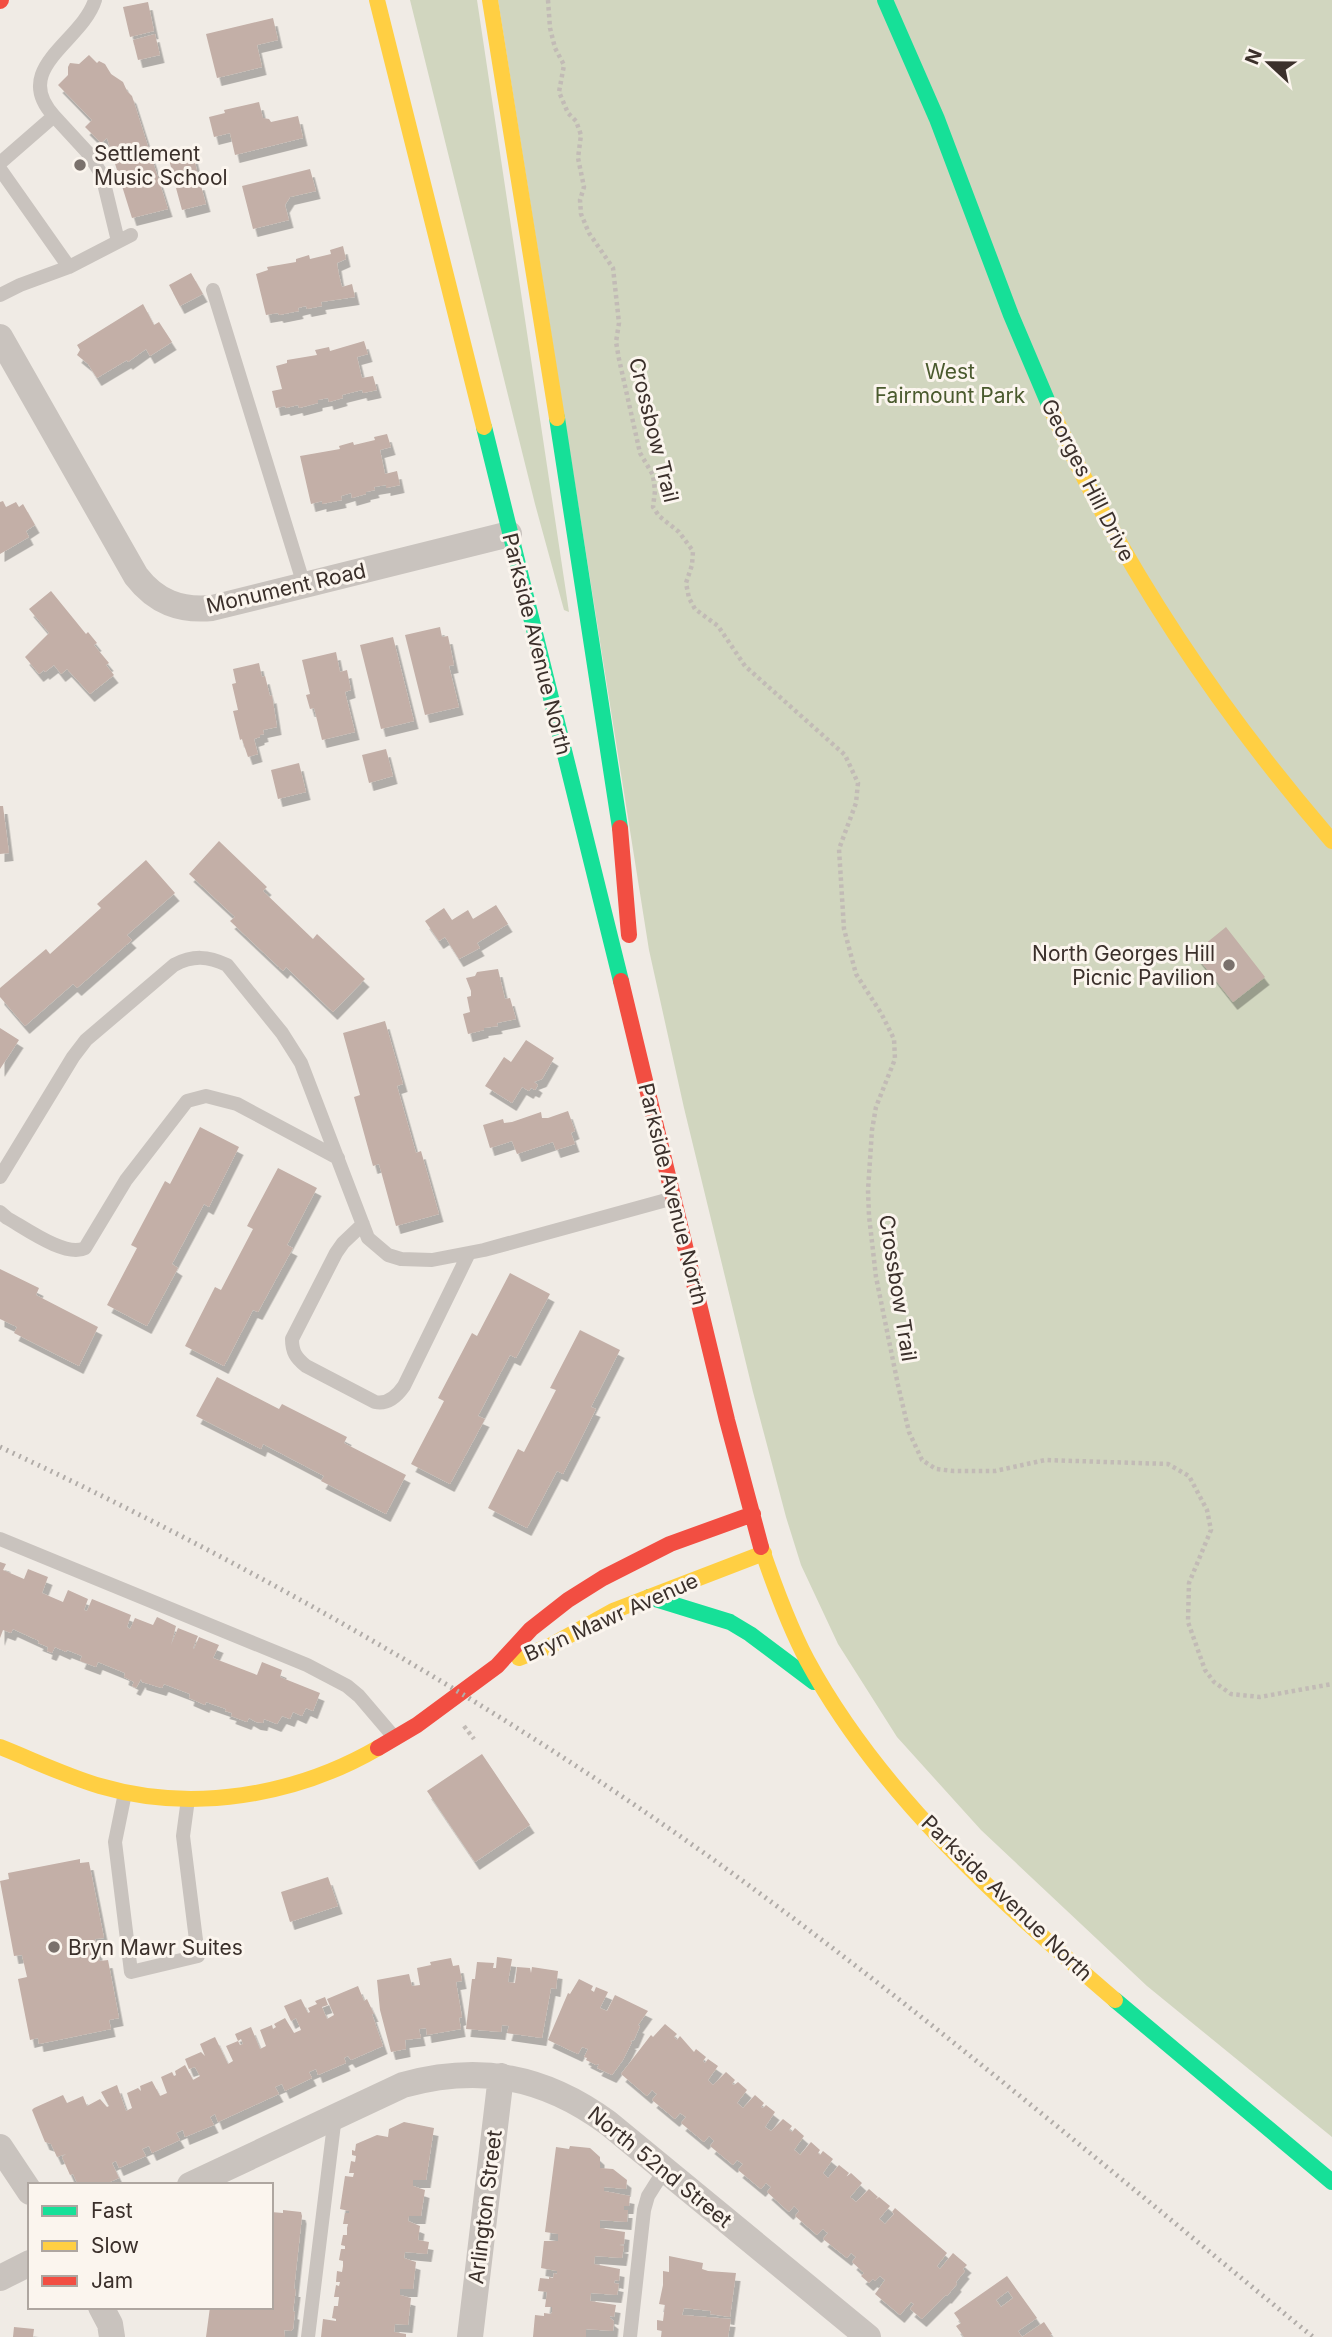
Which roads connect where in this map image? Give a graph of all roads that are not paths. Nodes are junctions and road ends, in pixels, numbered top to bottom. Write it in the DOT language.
graph roads {
  1 [pos="95,0"];
  2 [pos="377,0"];
  3 [pos="490,0"];
  4 [pos="886,0"];
  5 [pos="54,116"];
  6 [pos="0,163"];
  7 [pos="0,169"];
  8 [pos="69,267"];
  9 [pos="213,290"];
  10 [pos="0,295"];
  11 [pos="0,337"];
  12 [pos="509,534"];
  13 [pos="304,585"];
  14 [pos="1332,841"];
  15 [pos="640,1059"];
  16 [pos="338,1158"];
  17 [pos="0,1177"];
  18 [pos="673,1198"];
  19 [pos="0,1212"];
  20 [pos="363,1224"];
  21 [pos="469,1253"];
  22 [pos="752,1514"];
  23 [pos="0,1539"];
  24 [pos="764,1553"];
  25 [pos="649,1597"];
  26 [pos="497,1667"];
  27 [pos="824,1690"];
  28 [pos="396,1739"];
  29 [pos="0,1747"];
  30 [pos="125,1792"];
  31 [pos="188,1798"];
  32 [pos="501,2076"];
  33 [pos="335,2116"];
  34 [pos="0,2147"];
  35 [pos="665,2169"];
  36 [pos="1332,2182"];
  37 [pos="194,2183"];
  38 [pos="28,2189"];
  39 [pos="28,2264"];
  40 [pos="0,2278"];
  41 [pos="102,2309"];
  42 [pos="866,2336"];
  43 [pos="112,2337"];
  44 [pos="308,2337"];
  45 [pos="470,2337"];
  46 [pos="630,2337"];
  1 -- 5 [label="lane"];
  2 -- 12 [label="main road, Parkside Avenue North"];
  3 -- 15 [label="main road"];
  4 -- 14 [label="main road, Georges Hill Drive"];
  5 -- 6 [label="lane"];
  5 -- 8 [label="lane"];
  7 -- 8 [label="lane"];
  8 -- 10 [label="lane"];
  9 -- 13 [label="lane"];
  11 -- 13 [label="street, Monument Road"];
  12 -- 13 [label="street, Monument Road"];
  12 -- 15 [label="main road, Parkside Avenue North"];
  15 -- 18 [label="main road, Parkside Avenue North"];
  16 -- 17 [label="lane"];
  16 -- 19 [label="lane"];
  16 -- 20 [label="lane"];
  18 -- 21 [label="lane"];
  18 -- 22 [label="main road, Parkside Avenue North"];
  20 -- 21 [label="lane"];
  20 -- 21 [label="lane"];
  22 -- 24 [label="main road, Parkside Avenue North"];
  22 -- 26 [label="main road, Bryn Mawr Avenue"];
  23 -- 28 [label="lane"];
  24 -- 25 [label="main road, Bryn Mawr Avenue"];
  24 -- 27 [label="main road, Parkside Avenue North"];
  25 -- 26 [label="main road, Bryn Mawr Avenue"];
  25 -- 27 [label="main road"];
  26 -- 28 [label="main road, Bryn Mawr Avenue"];
  27 -- 36 [label="main road, Parkside Avenue North"];
  28 -- 31 [label="main road, Bryn Mawr Avenue"];
  29 -- 30 [label="main road, Bryn Mawr Avenue"];
  30 -- 31 [label="main road, Bryn Mawr Avenue"];
  30 -- 31 [label="lane"];
  32 -- 33 [label="street, North 52nd Street"];
  32 -- 35 [label="street, North 52nd Street"];
  32 -- 45 [label="street, Arlington Street"];
  33 -- 37 [label="street, North 52nd Street"];
  33 -- 44 [label="lane"];
  34 -- 38 [label="street"];
  35 -- 42 [label="street, North 52nd Street"];
  35 -- 46 [label="lane"];
  39 -- 40 [label="street"];
  41 -- 43 [label="street"];
}
